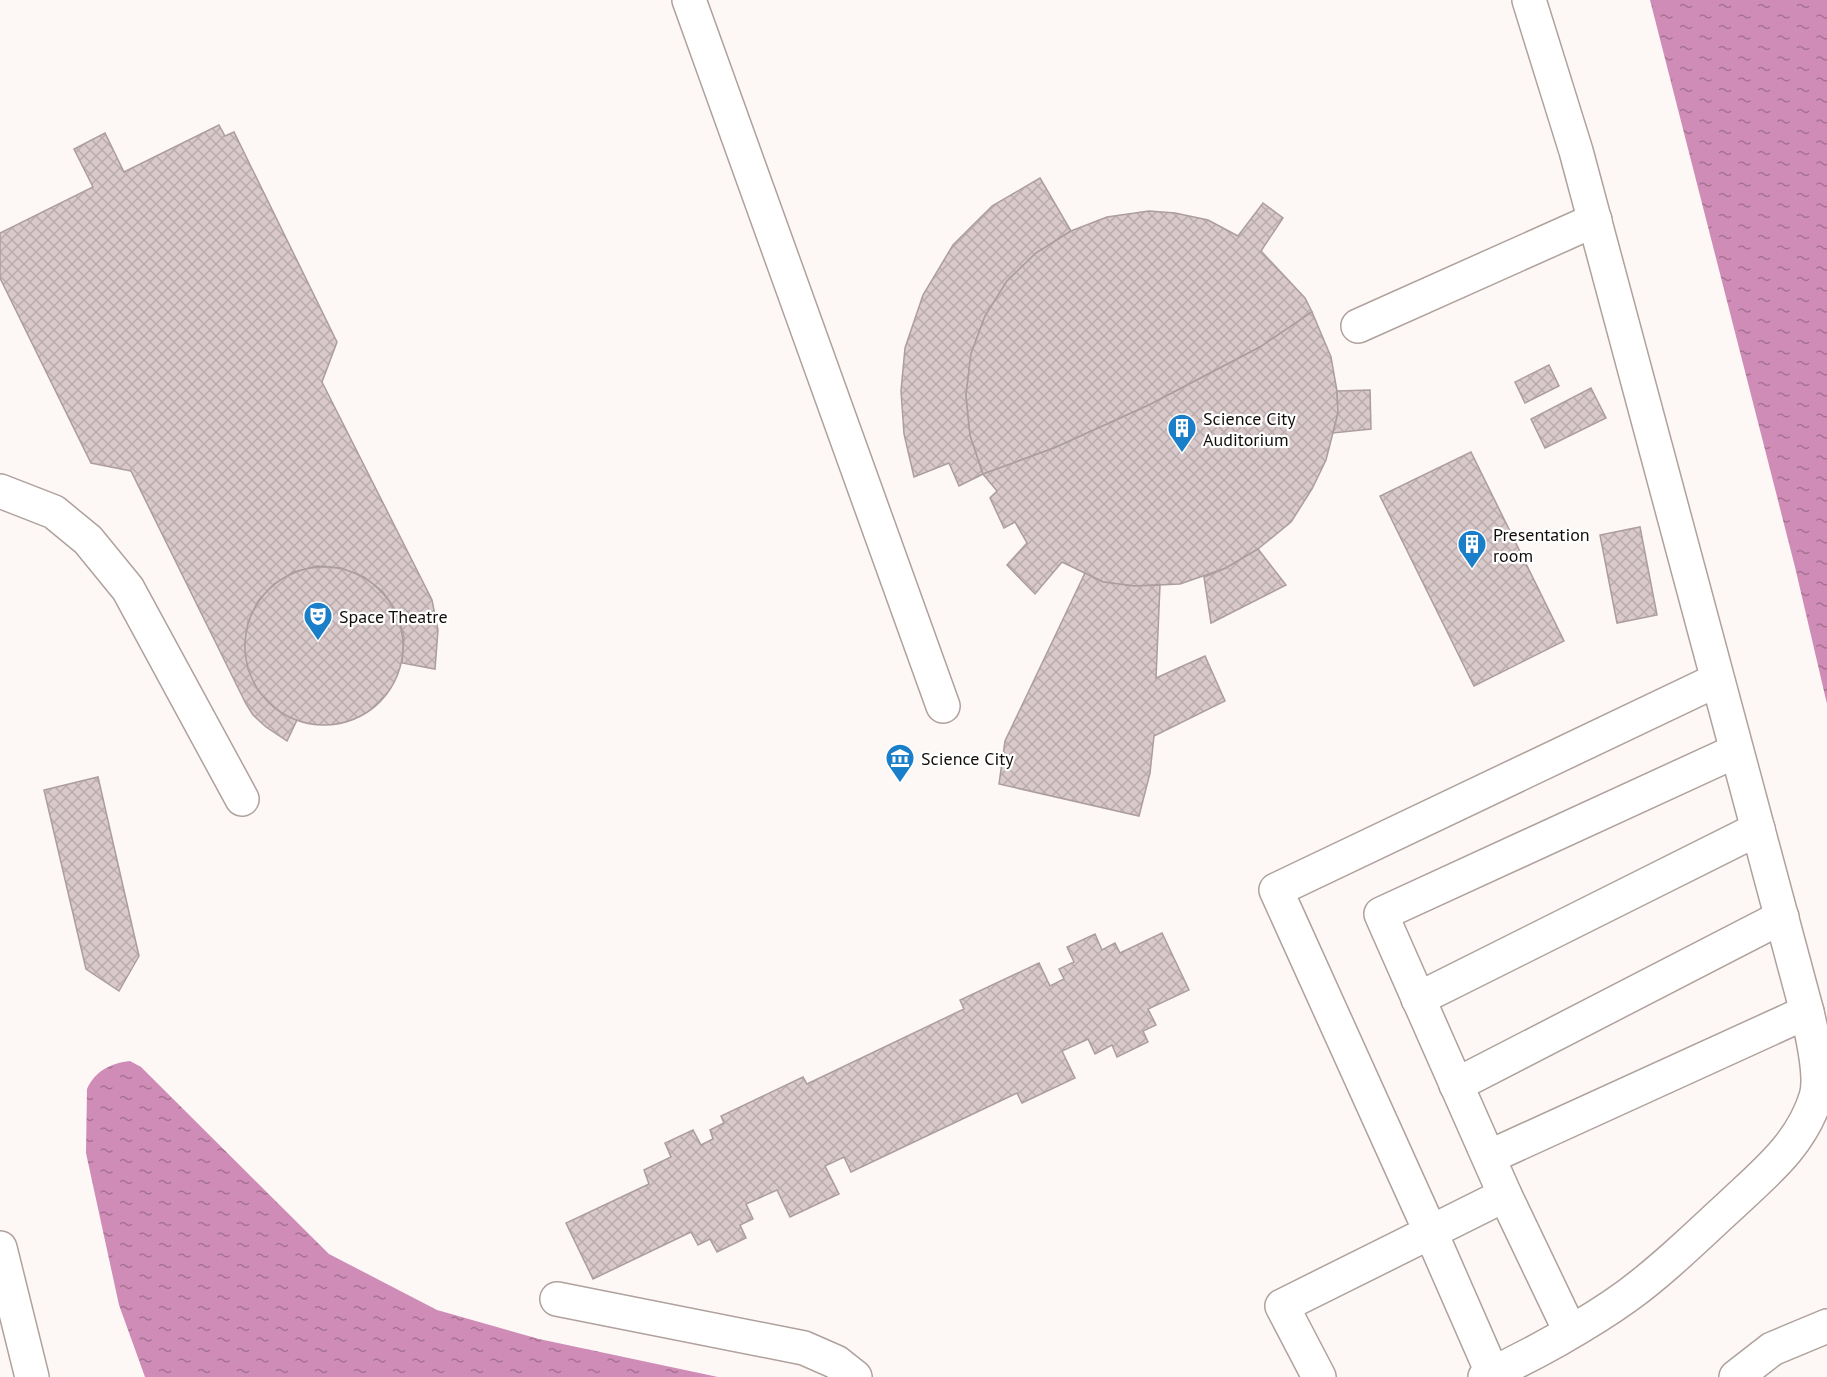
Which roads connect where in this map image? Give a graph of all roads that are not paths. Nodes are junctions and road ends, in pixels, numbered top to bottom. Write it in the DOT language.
graph roads {
  1 [pos="689,0"];
  2 [pos="1529,0"];
  3 [pos="1595,220"];
  4 [pos="1358,326"];
  5 [pos="0,490"];
  6 [pos="1717,680"];
  7 [pos="943,706"];
  8 [pos="1736,751"];
  9 [pos="242,799"];
  10 [pos="1758,829"];
  11 [pos="1782,917"];
  12 [pos="1418,999"];
  13 [pos="1808,1012"];
  14 [pos="1456,1085"];
  15 [pos="1489,1157"];
  16 [pos="1505,1195"];
  17 [pos="1431,1233"];
  18 [pos="0,1248"];
  19 [pos="557,1299"];
  20 [pos="1827,1326"];
  21 [pos="1570,1331"];
  22 [pos="1772,1349"];
  23 [pos="1490,1376"];
  24 [pos="32,1377"];
  25 [pos="855,1377"];
  26 [pos="1319,1377"];
  27 [pos="1709,1377"];
  28 [pos="1736,1377"];
  1 -- 7 [label="lane"];
  2 -- 3 [label="lane"];
  3 -- 4 [label="lane"];
  3 -- 6 [label="lane"];
  5 -- 9 [label="lane"];
  6 -- 8 [label="lane"];
  6 -- 17 [label="lane"];
  8 -- 10 [label="lane"];
  8 -- 12 [label="lane"];
  10 -- 11 [label="lane"];
  10 -- 12 [label="lane"];
  11 -- 13 [label="lane"];
  11 -- 14 [label="lane"];
  12 -- 14 [label="lane"];
  13 -- 15 [label="lane"];
  13 -- 21 [label="lane"];
  14 -- 15 [label="lane"];
  15 -- 16 [label="lane"];
  16 -- 17 [label="lane"];
  16 -- 21 [label="lane"];
  17 -- 23 [label="lane"];
  17 -- 26 [label="lane"];
  18 -- 24 [label="lane"];
  19 -- 25 [label="lane"];
  20 -- 22 [label="lane"];
  21 -- 23 [label="lane"];
  22 -- 27 [label="lane"];
  22 -- 28 [label="lane"];
}
